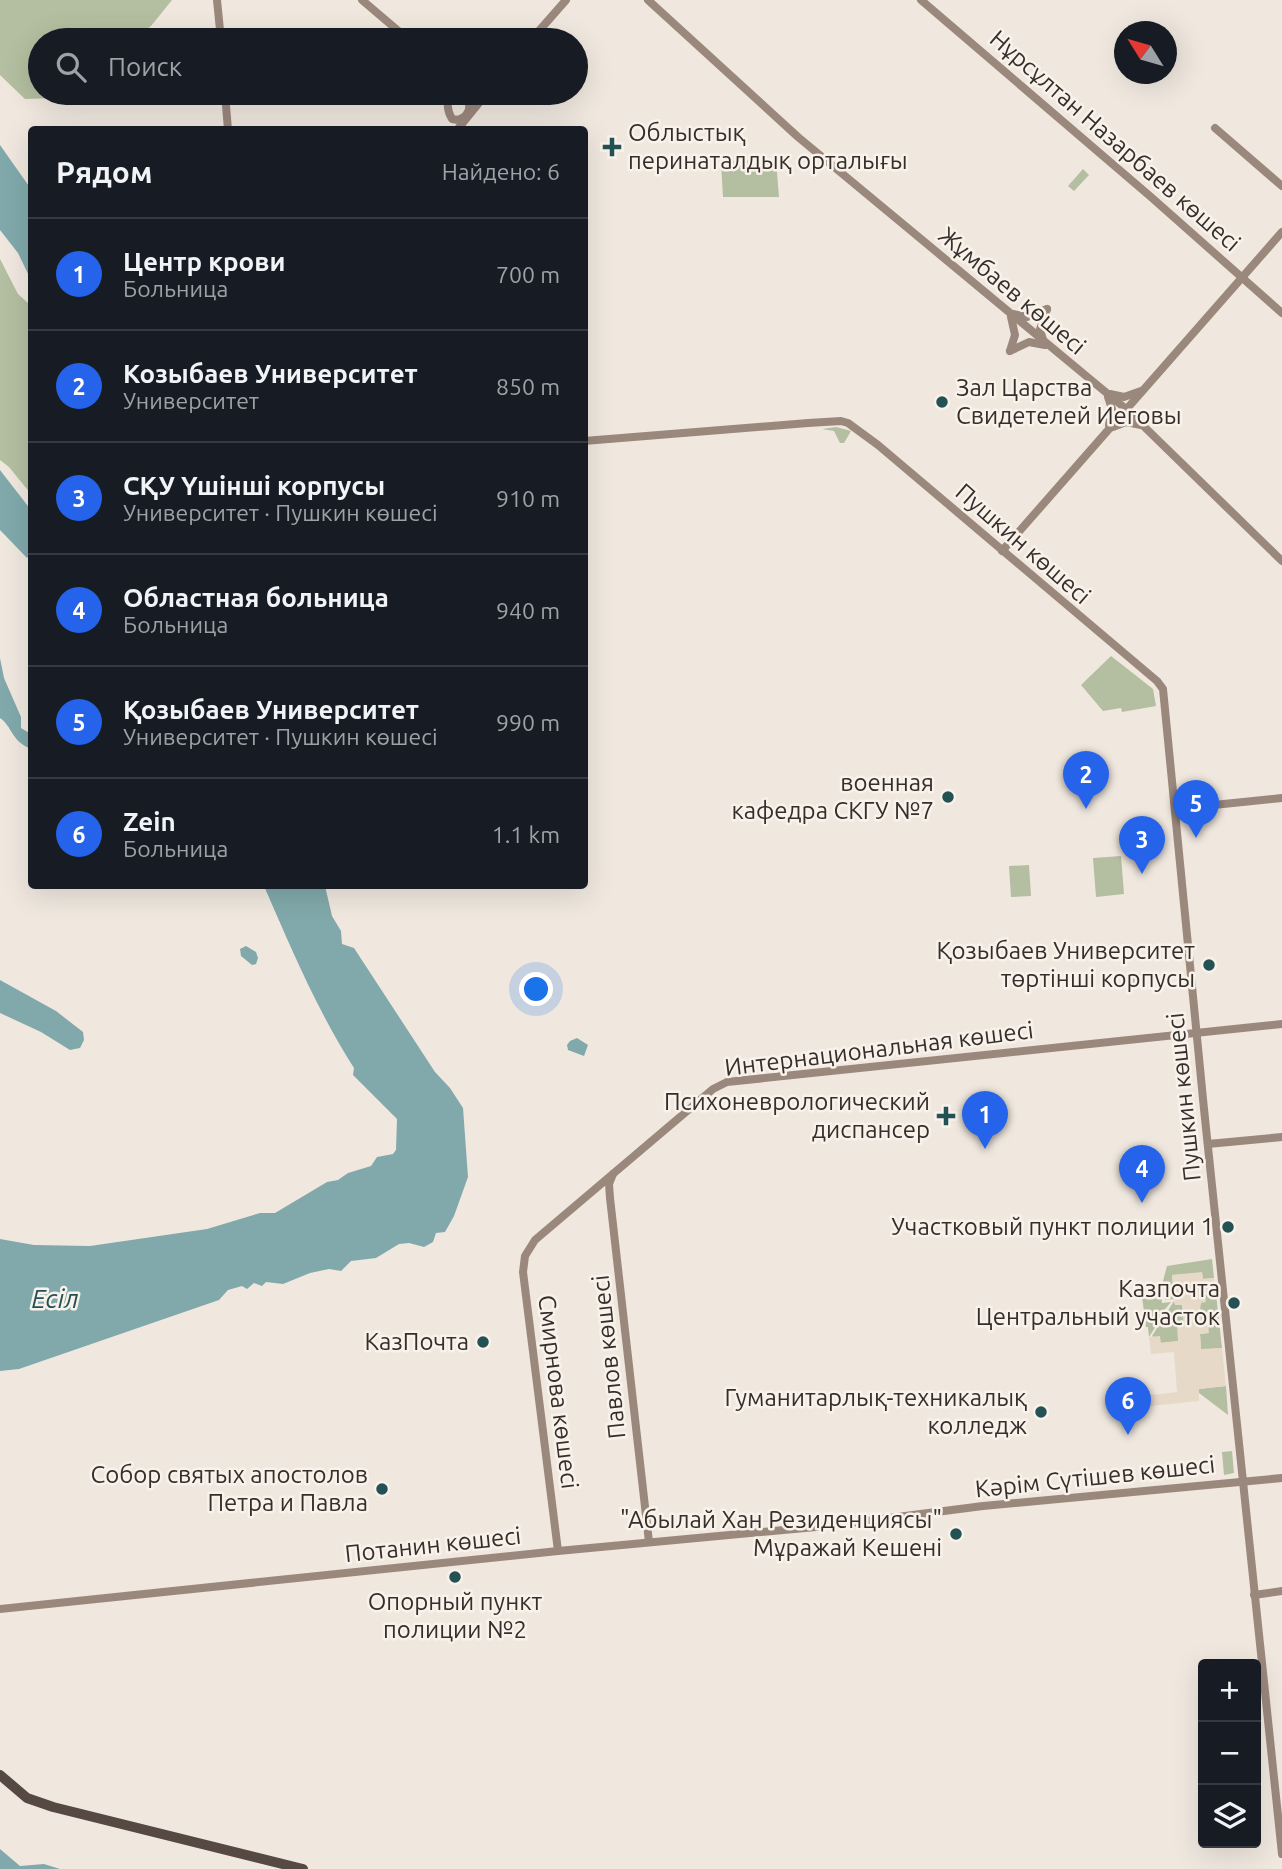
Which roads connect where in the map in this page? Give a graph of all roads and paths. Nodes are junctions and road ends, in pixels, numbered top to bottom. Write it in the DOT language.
graph roads {
  1 [pos="218,0"];
  2 [pos="362,0"];
  3 [pos="566,0"];
  4 [pos="648,0"];
  5 [pos="921,0"];
  6 [pos="220,28"];
  7 [pos="395,28"];
  8 [pos="542,28"];
  9 [pos="226,105"];
  10 [pos="469,105"];
  11 [pos="476,105"];
  12 [pos="448,106"];
  13 [pos="467,115"];
  14 [pos="228,126"];
  15 [pos="450,126"];
  16 [pos="460,126"];
  17 [pos="1214,128"];
  18 [pos="1282,186"];
  19 [pos="1282,232"];
  20 [pos="1242,277"];
  21 [pos="1007,312"];
  22 [pos="1282,313"];
  23 [pos="1048,346"];
  24 [pos="1144,389"];
  25 [pos="1104,392"];
  26 [pos="1126,410"];
  27 [pos="1143,426"];
  28 [pos="1107,431"];
  29 [pos="588,442"];
  30 [pos="1002,551"];
  31 [pos="1282,561"];
  32 [pos="1282,798"];
  33 [pos="1175,809"];
  34 [pos="1282,1024"];
  35 [pos="1196,1033"];
  36 [pos="1282,1137"];
  37 [pos="1208,1144"];
  38 [pos="616,1170"];
  39 [pos="594,1189"];
  40 [pos="610,1198"];
  41 [pos="535,1240"];
  42 [pos="1282,1478"];
  43 [pos="1242,1482"];
  44 [pos="870,1520"];
  45 [pos="649,1542"];
  46 [pos="558,1551"];
  47 [pos="1282,1591"];
  48 [pos="1254,1595"];
  49 [pos="0,1609"];
  50 [pos="0,1775"];
  51 [pos="1282,1854"];
  52 [pos="303,1869"];
  1 -- 6 [label="street"];
  2 -- 7 [label="street"];
  3 -- 8 [label="street"];
  4 -- 21 [label="street, Жұмбаев көшесі"];
  5 -- 20 [label="street, Нұрсұлтан Назарбаев көшесі"];
  9 -- 14 [label="street"];
  10 -- 13 [label="street"];
  11 -- 13 [label="street"];
  12 -- 13 [label="street"];
  12 -- 15 [label="street"];
  13 -- 16 [label="street"];
  17 -- 18 [label="street"];
  19 -- 20 [label="street"];
  20 -- 22 [label="street, Нұрсұлтан Назарбаев көшесі"];
  20 -- 24 [label="street"];
  21 -- 23 [label="street, Жұмбаев көшесі"];
  21 -- 23 [label="street"];
  21 -- 23 [label="street"];
  23 -- 25 [label="street, Жұмбаев көшесі"];
  24 -- 25 [label="street"];
  24 -- 26 [label="street"];
  24 -- 27 [label="street"];
  25 -- 26 [label="street, Жұмбаев көшесі"];
  25 -- 28 [label="street"];
  26 -- 27 [label="street, Жұмбаев көшесі"];
  26 -- 28 [label="street"];
  27 -- 28 [label="street"];
  27 -- 31 [label="street, Жұмбаев көшесі"];
  28 -- 30 [label="street"];
  29 -- 30 [label="street, Пушкин көшесі"];
  30 -- 33 [label="street, Пушкин көшесі"];
  32 -- 33 [label="street"];
  33 -- 35 [label="street, Пушкин көшесі"];
  34 -- 35 [label="street, Интернациональная көшесі"];
  35 -- 37 [label="street, Пушкин көшесі"];
  35 -- 38 [label="street, Интернациональная көшесі"];
  36 -- 37 [label="street"];
  37 -- 43 [label="street, Пушкин көшесі"];
  38 -- 39 [label="street, Интернациональная көшесі"];
  38 -- 40 [label="street, Павлов көшесі"];
  39 -- 40 [label="street"];
  39 -- 41 [label="street, Интернациональная көшесі"];
  40 -- 45 [label="street, Павлов көшесі"];
  41 -- 46 [label="street, Смирнова көшесі"];
  42 -- 43 [label="street, Кәрім Сүтішев көшесі"];
  43 -- 44 [label="street, Кәрім Сүтішев көшесі"];
  43 -- 48 [label="street, Пушкин көшесі"];
  44 -- 45 [label="street, Потанин көшесі"];
  45 -- 46 [label="street, Потанин көшесі"];
  46 -- 49 [label="street, Потанин көшесі"];
  47 -- 48 [label="street"];
  48 -- 51 [label="street, Пушкин көшесі"];
  50 -- 52 [label="highway"];
}
